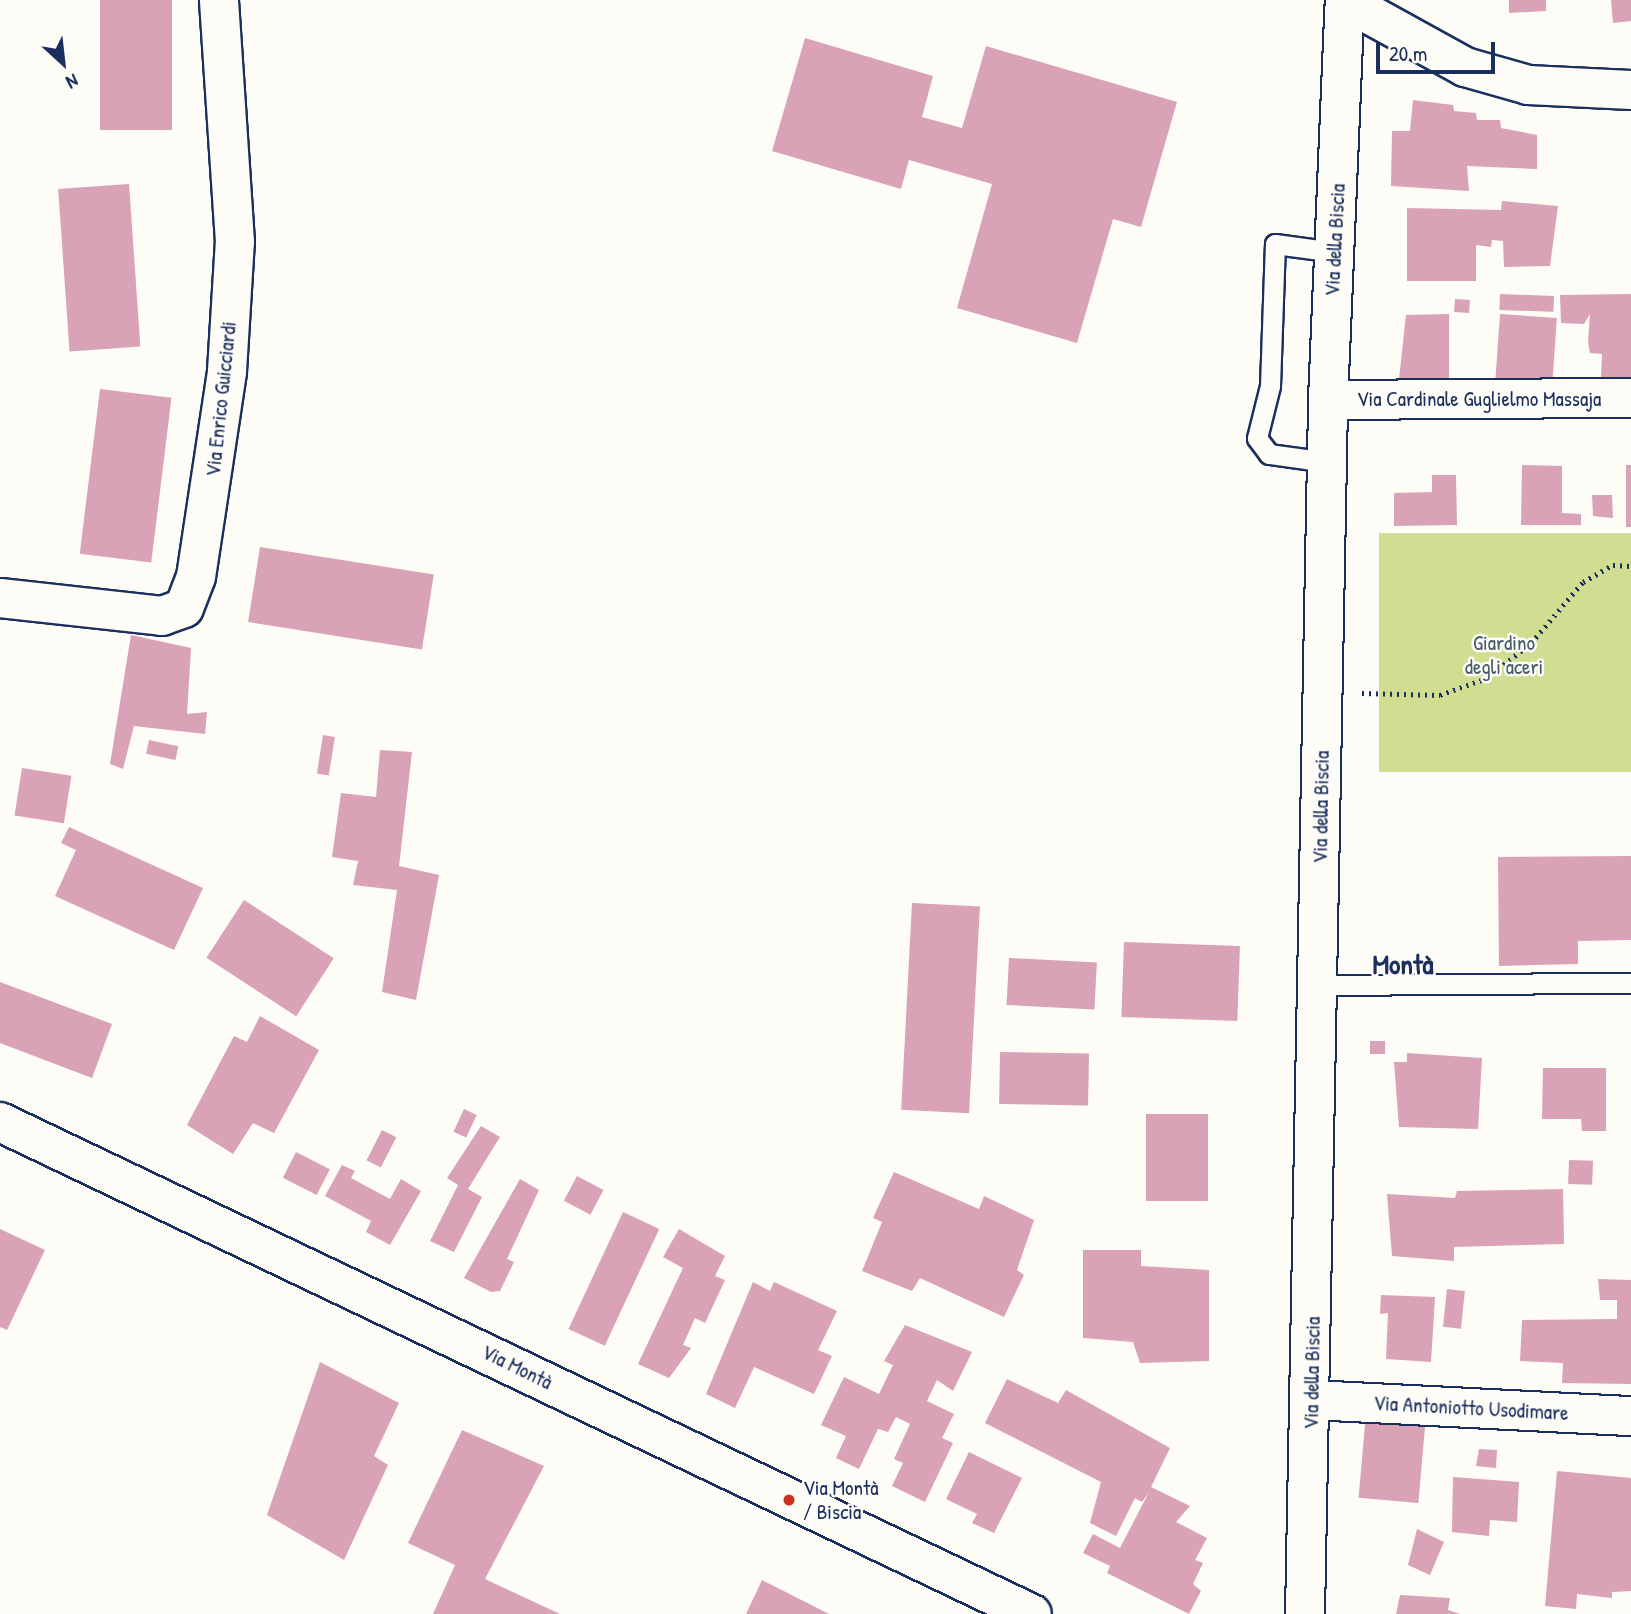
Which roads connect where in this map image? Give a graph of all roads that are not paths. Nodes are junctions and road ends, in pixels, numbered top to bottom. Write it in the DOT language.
graph roads {
  1 [pos="219,0"];
  2 [pos="1346,1"];
  3 [pos="1631,90"];
  4 [pos="1335,252"];
  5 [pos="1631,398"];
  6 [pos="1328,400"];
  7 [pos="1327,462"];
  8 [pos="0,598"];
  9 [pos="1631,983"];
  10 [pos="1318,985"];
  11 [pos="0,1122"];
  12 [pos="1312,1400"];
  13 [pos="1631,1416"];
  14 [pos="1032,1614"];
  15 [pos="1305,1614"];
  1 -- 8 [label="street, Via Enrico Guicciardi"];
  2 -- 3 [label="street"];
  2 -- 4 [label="street, Via della Biscia"];
  4 -- 6 [label="street, Via della Biscia"];
  4 -- 7 [label="lane"];
  5 -- 6 [label="street, Via Cardinale Guglielmo Massaja"];
  6 -- 7 [label="street, Via della Biscia"];
  7 -- 10 [label="street, Via della Biscia"];
  9 -- 10 [label="lane"];
  10 -- 12 [label="street, Via della Biscia"];
  11 -- 14 [label="street, Via Montà"];
  12 -- 13 [label="street, Via Antoniotto Usodimare"];
  12 -- 15 [label="street, Via della Biscia"];
}
